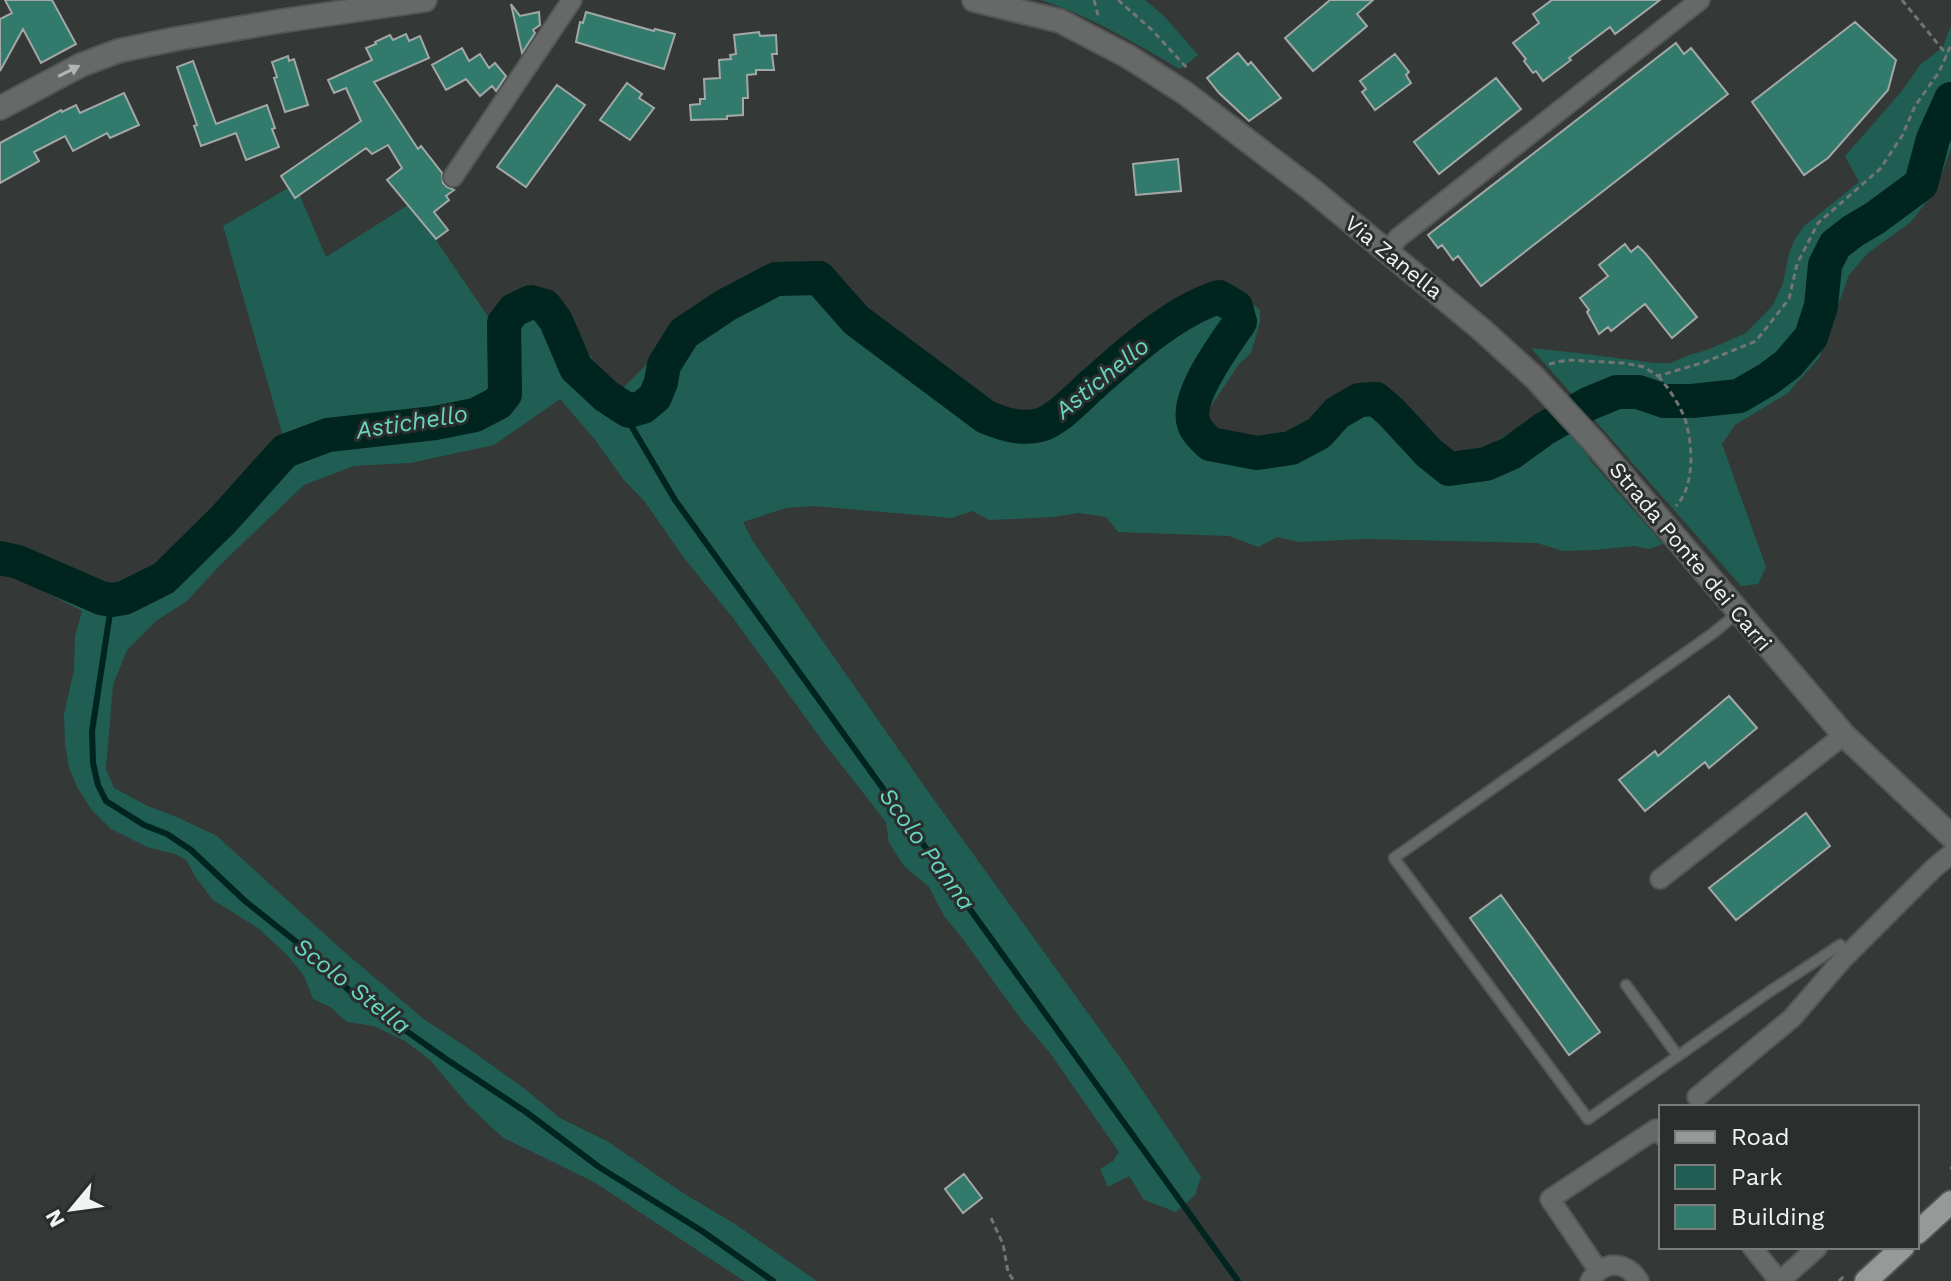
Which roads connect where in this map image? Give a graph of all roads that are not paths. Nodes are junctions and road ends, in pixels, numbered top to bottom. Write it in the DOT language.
graph roads {
  1 [pos="425,0"];
  2 [pos="572,0"];
  3 [pos="974,0"];
  4 [pos="1700,0"];
  5 [pos="0,108"];
  6 [pos="453,177"];
  7 [pos="1388,251"];
  8 [pos="1538,372"];
  9 [pos="1739,612"];
  10 [pos="1844,735"];
  11 [pos="1951,836"];
  12 [pos="1951,854"];
  13 [pos="1660,879"];
  14 [pos="1849,954"];
  15 [pos="1626,985"];
  16 [pos="1678,1056"];
  17 [pos="1695,1104"];
  18 [pos="1659,1129"];
  19 [pos="1951,1202"];
  20 [pos="1919,1231"];
  21 [pos="1754,1249"];
  22 [pos="1816,1249"];
  23 [pos="1901,1249"];
  24 [pos="1594,1276"];
  25 [pos="1639,1281"];
  26 [pos="1780,1281"];
  27 [pos="1866,1281"];
  5 -- 1 [label="street, one-way"];
  2 -- 6 [label="street"];
  3 -- 7 [label="street, Via Zanella"];
  4 -- 7 [label="street"];
  7 -- 8 [label="street, Via Zanella"];
  8 -- 9 [label="street, Strada Ponte dei Carri"];
  9 -- 10 [label="street, Strada Ponte dei Carri"];
  9 -- 16 [label="lane"];
  10 -- 11 [label="street, Strada Ponte dei Carri"];
  10 -- 13 [label="street"];
  12 -- 14 [label="street"];
  14 -- 16 [label="lane"];
  14 -- 17 [label="street"];
  15 -- 16 [label="lane"];
  18 -- 24 [label="street"];
  19 -- 20 [label="main road"];
  21 -- 26 [label="street"];
  22 -- 26 [label="street"];
  23 -- 27 [label="main road"];
  24 -- 25 [label="street"];
}
